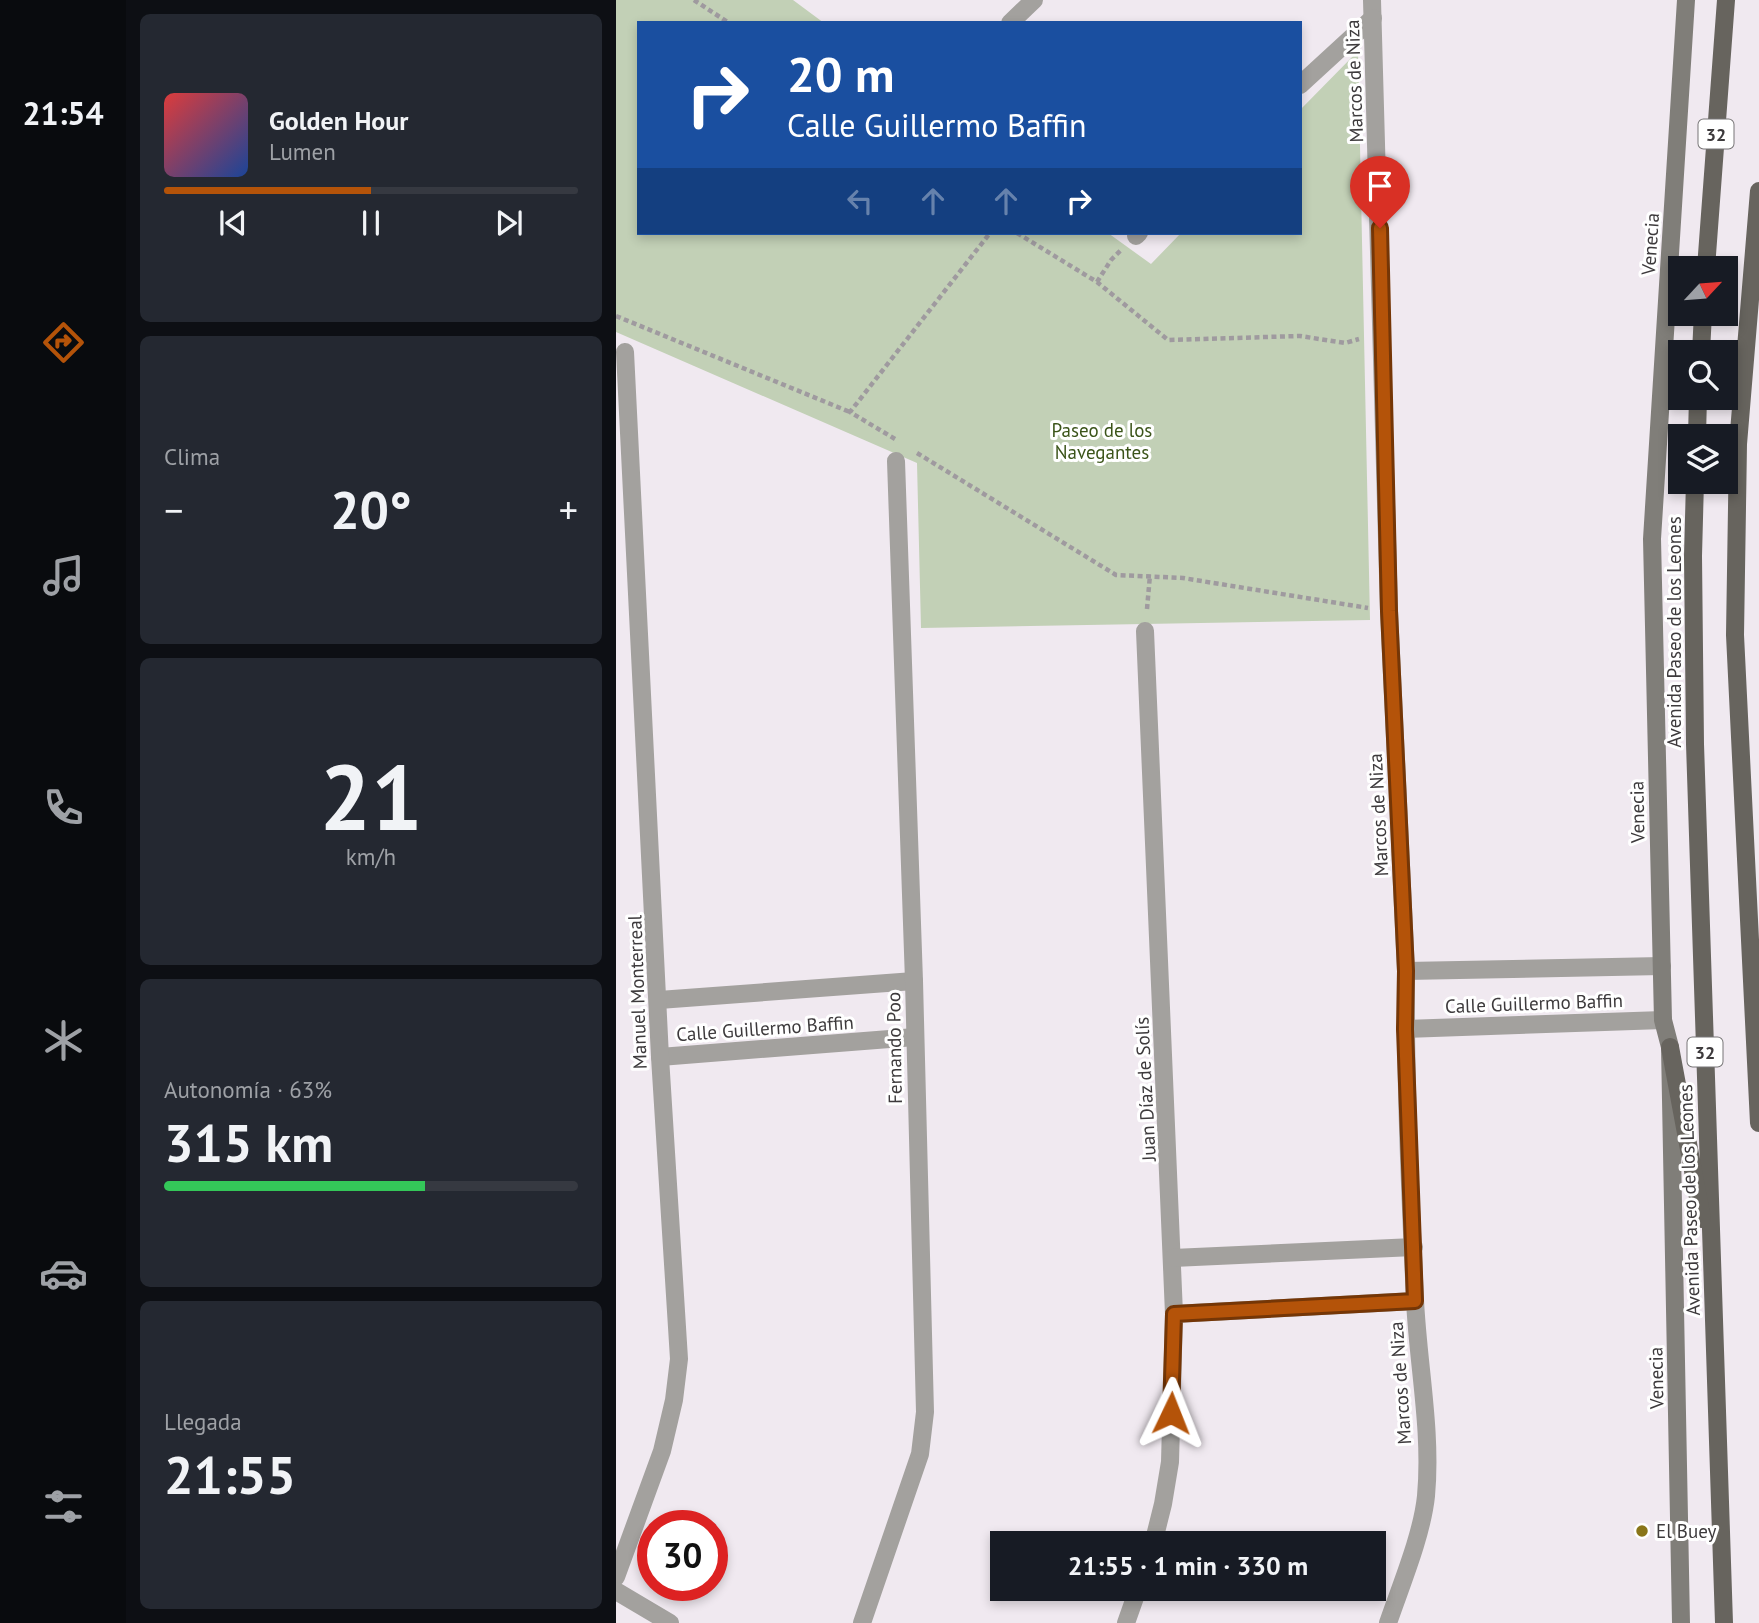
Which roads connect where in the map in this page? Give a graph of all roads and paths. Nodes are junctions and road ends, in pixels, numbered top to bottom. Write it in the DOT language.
graph roads {
  1 [pos="694,0"];
  2 [pos="1034,0"];
  3 [pos="1372,0"];
  4 [pos="1686,0"];
  5 [pos="1726,0"];
  6 [pos="1373,19"];
  7 [pos="726,21"];
  8 [pos="1012,21"];
  9 [pos="1302,83"];
  10 [pos="1759,191"];
  11 [pos="988,235"];
  12 [pos="1020,235"];
  13 [pos="1136,235"];
  14 [pos="1707,256"];
  15 [pos="1097,282"];
  16 [pos="616,316"];
  17 [pos="1345,342"];
  18 [pos="625,352"];
  19 [pos="850,412"];
  20 [pos="904,444"];
  21 [pos="916,452"];
  22 [pos="896,461"];
  23 [pos="1695,494"];
  24 [pos="1150,575"];
  25 [pos="1389,611"];
  26 [pos="1145,631"];
  27 [pos="1662,966"];
  28 [pos="1406,971"];
  29 [pos="914,981"];
  30 [pos="659,1000"];
  31 [pos="1663,1020"];
  32 [pos="1405,1029"];
  33 [pos="915,1037"];
  34 [pos="1670,1047"];
  35 [pos="660,1057"];
  36 [pos="1759,1121"];
  37 [pos="1414,1247"];
  38 [pos="1174,1258"];
  39 [pos="1712,1278"];
  40 [pos="1415,1301"];
  41 [pos="1174,1314"];
  42 [pos="1156,1531"];
  43 [pos="616,1577"];
  44 [pos="616,1591"];
  45 [pos="1134,1601"];
  46 [pos="670,1623"];
  47 [pos="862,1623"];
  48 [pos="1126,1623"];
  49 [pos="1388,1623"];
  50 [pos="1681,1623"];
  51 [pos="1724,1623"];
  1 -- 7 [label="path"];
  2 -- 8 [label="street"];
  3 -- 6 [label="street, Marcos de Niza"];
  4 -- 27 [label="street, Venecia"];
  5 -- 14 [label="main road, 32"];
  6 -- 9 [label="street"];
  6 -- 25 [label="street, Marcos de Niza"];
  10 -- 36 [label="main road"];
  11 -- 19 [label="path"];
  12 -- 15 [label="path"];
  13 -- 15 [label="path"];
  15 -- 17 [label="path"];
  16 -- 19 [label="path"];
  18 -- 30 [label="street, Manuel Monterreal"];
  19 -- 20 [label="path"];
  21 -- 24 [label="path"];
  22 -- 29 [label="street, Fernando Poo"];
  23 -- 39 [label="main road, Avenida Paseo de los Leones / 32"];
  24 -- 25 [label="path"];
  24 -- 26 [label="path"];
  25 -- 28 [label="street, Marcos de Niza"];
  26 -- 38 [label="street, Juan Díaz de Solís"];
  27 -- 28 [label="street, Calle Guillermo Baffin"];
  27 -- 31 [label="street, Venecia"];
  28 -- 32 [label="street, Marcos de Niza"];
  29 -- 30 [label="street, Calle Guillermo Baffin"];
  29 -- 33 [label="street, Fernando Poo"];
  30 -- 35 [label="street, Manuel Monterreal"];
  31 -- 32 [label="street, Calle Guillermo Baffin"];
  31 -- 34 [label="street, Venecia"];
  32 -- 37 [label="street, Marcos de Niza"];
  33 -- 35 [label="street, Calle Guillermo Baffin"];
  33 -- 47 [label="street, Fernando Poo"];
  34 -- 39 [label="main road"];
  34 -- 50 [label="street, Venecia"];
  35 -- 43 [label="street, Manuel Monterreal"];
  37 -- 38 [label="street"];
  37 -- 40 [label="street, Marcos de Niza"];
  38 -- 41 [label="street, Juan Díaz de Solís"];
  39 -- 51 [label="main road, Avenida Paseo de los Leones / 32"];
  40 -- 41 [label="street"];
  40 -- 49 [label="street, Marcos de Niza"];
  41 -- 42 [label="street, Juan Díaz de Solís"];
  44 -- 46 [label="street"];
  45 -- 48 [label="street"];
}
